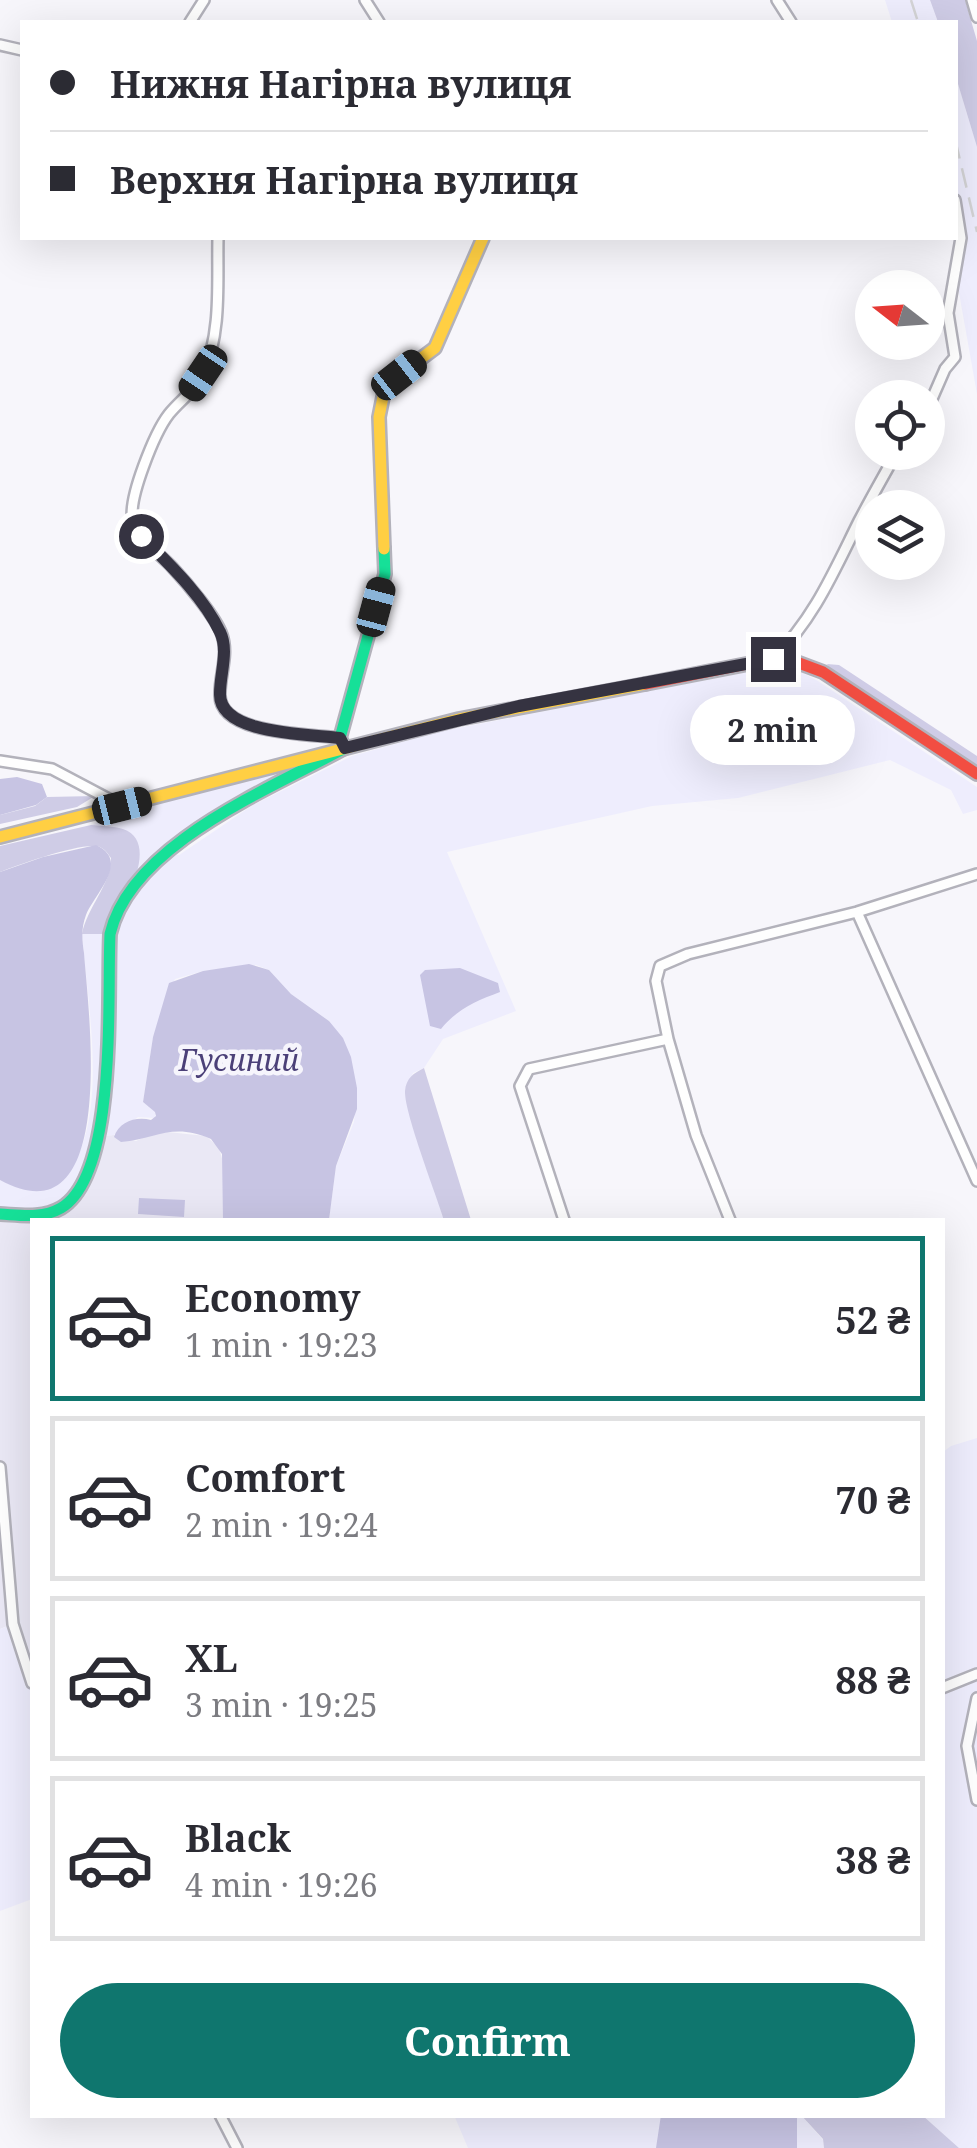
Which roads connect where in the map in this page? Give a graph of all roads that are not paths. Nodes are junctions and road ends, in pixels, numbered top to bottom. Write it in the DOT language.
graph roads {
  1 [pos="972,0"];
  2 [pos="977,18"];
  3 [pos="958,219"];
  4 [pos="218,240"];
  5 [pos="482,240"];
  6 [pos="939,380"];
  7 [pos="887,470"];
  8 [pos="773,659"];
  9 [pos="343,743"];
  10 [pos="0,761"];
  11 [pos="977,774"];
  12 [pos="122,806"];
  13 [pos="0,837"];
  14 [pos="977,874"];
  15 [pos="858,912"];
  16 [pos="668,1039"];
  17 [pos="977,1181"];
  18 [pos="0,1214"];
  19 [pos="42,1217"];
  20 [pos="563,1218"];
  21 [pos="729,1218"];
  22 [pos="0,1467"];
  23 [pos="977,1674"];
  24 [pos="30,1677"];
  25 [pos="945,1687"];
  26 [pos="977,1698"];
  27 [pos="977,1800"];
  28 [pos="222,2118"];
  29 [pos="238,2148"];
  1 -- 2 [label="street"];
  3 -- 6 [label="street"];
  4 -- 9 [label="street"];
  5 -- 9 [label="street"];
  7 -- 8 [label="street"];
  8 -- 9 [label="street"];
  8 -- 11 [label="street"];
  9 -- 12 [label="street"];
  9 -- 19 [label="street"];
  10 -- 12 [label="street"];
  12 -- 13 [label="street"];
  14 -- 15 [label="street"];
  15 -- 16 [label="street"];
  15 -- 17 [label="street"];
  16 -- 20 [label="street"];
  16 -- 21 [label="street"];
  18 -- 19 [label="street"];
  22 -- 24 [label="street"];
  23 -- 25 [label="street"];
  26 -- 27 [label="street"];
  28 -- 29 [label="street"];
}
